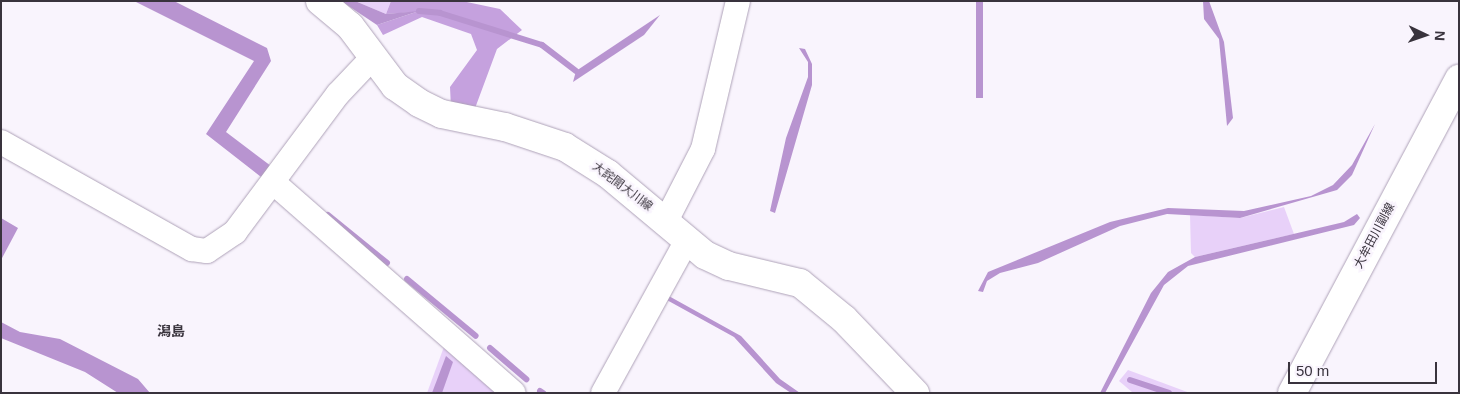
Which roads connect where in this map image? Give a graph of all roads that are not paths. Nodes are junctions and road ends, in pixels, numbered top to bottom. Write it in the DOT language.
graph roads {
  1 [pos="320,1"];
  2 [pos="738,1"];
  3 [pos="372,58"];
  4 [pos="1459,79"];
  5 [pos="1,142"];
  6 [pos="275,184"];
  7 [pos="666,221"];
  8 [pos="686,242"];
  9 [pos="514,393"];
  10 [pos="603,393"];
  11 [pos="915,393"];
  12 [pos="1292,393"];
  1 -- 3 [label="main road, 大詫間大川線"];
  2 -- 7 [label="street"];
  3 -- 6 [label="street"];
  3 -- 7 [label="main road, 大詫間大川線"];
  4 -- 12 [label="main road, 大牟田川副線"];
  5 -- 6 [label="street"];
  6 -- 9 [label="street"];
  7 -- 8 [label="main road, 大詫間大川線"];
  8 -- 10 [label="street"];
  8 -- 11 [label="main road, 大詫間大川線"];
}
